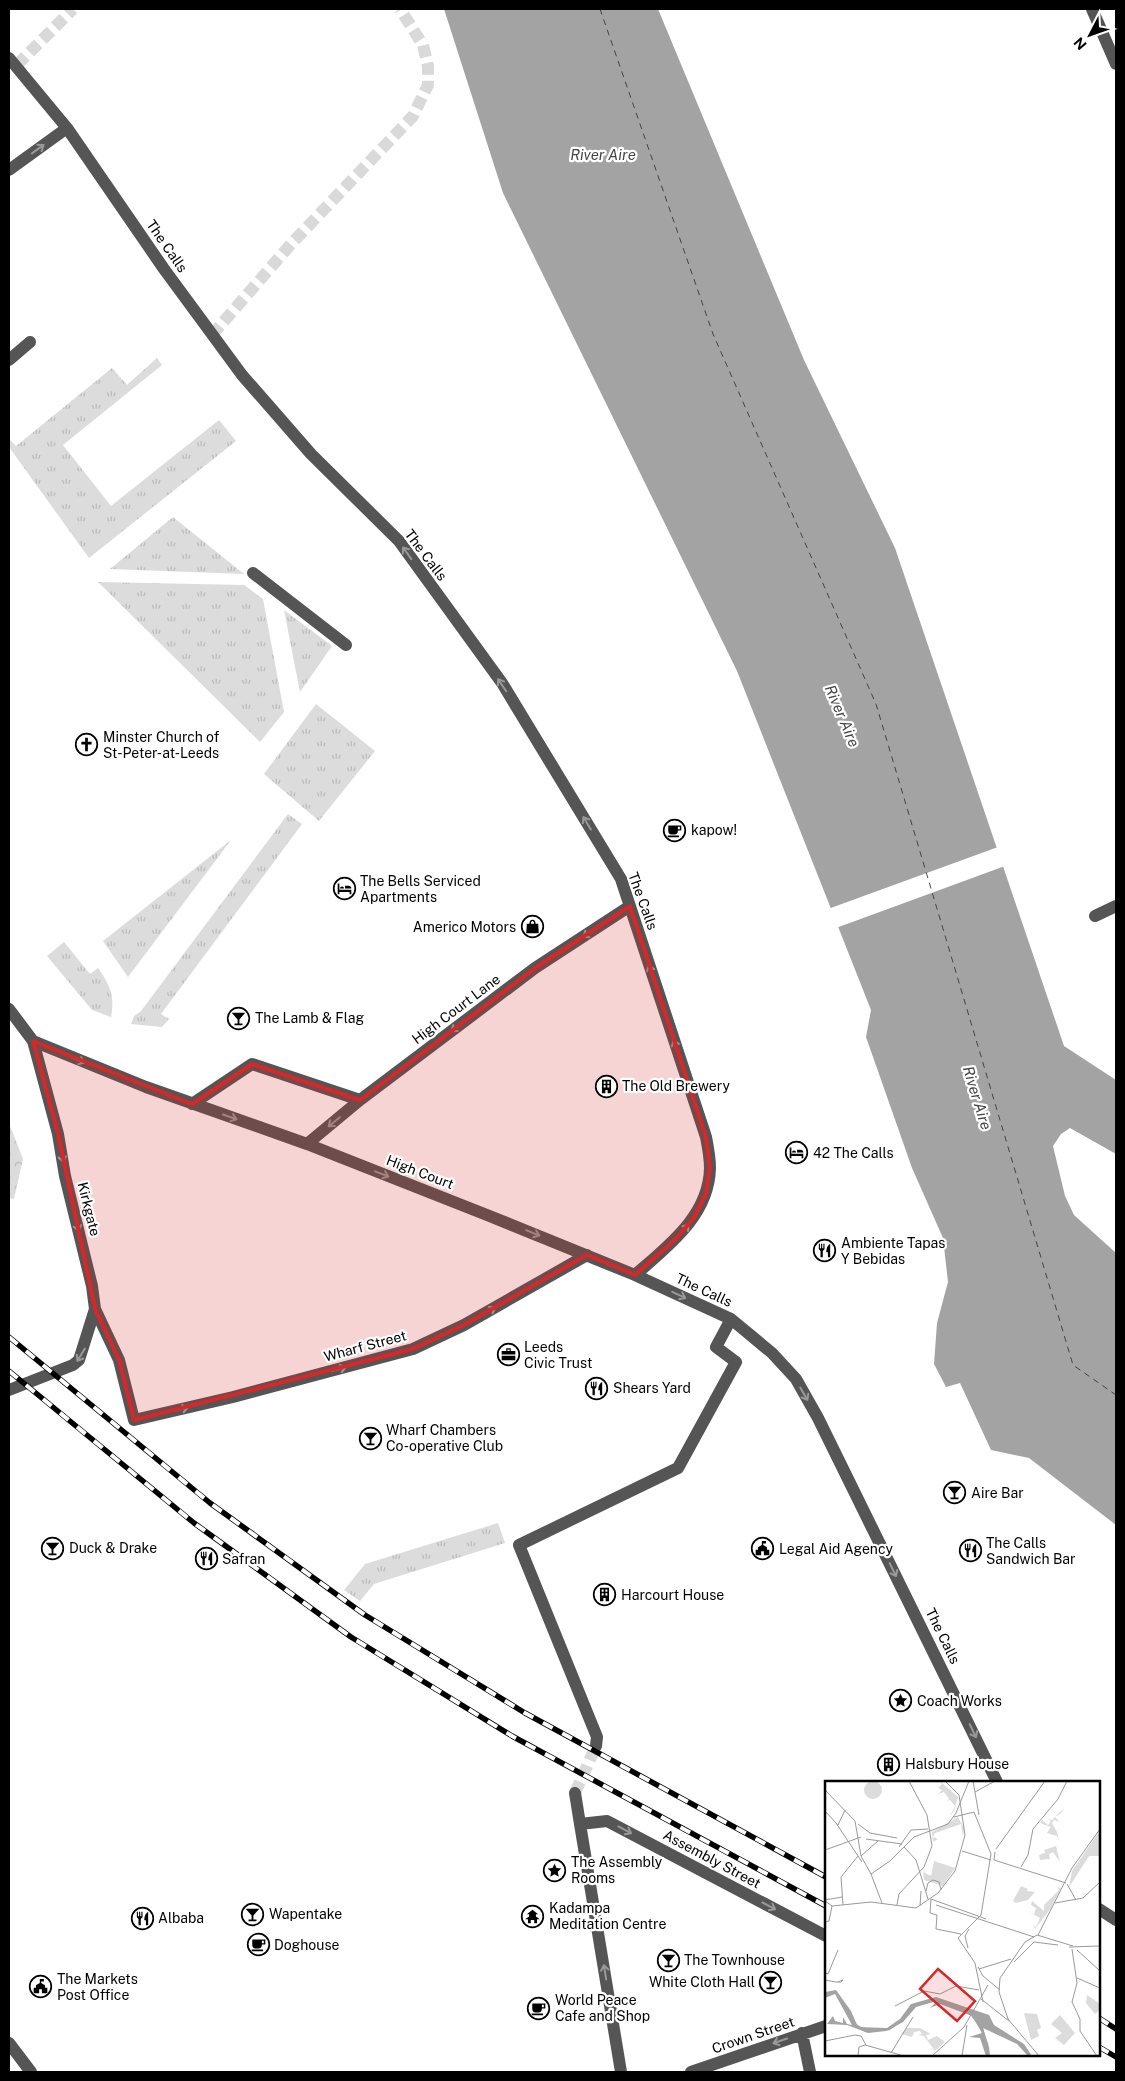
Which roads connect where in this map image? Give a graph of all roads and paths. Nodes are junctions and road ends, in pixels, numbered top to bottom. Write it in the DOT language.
graph roads {
  1 [pos="1092,9"];
  2 [pos="9,58"];
  3 [pos="1116,64"];
  4 [pos="67,128"];
  5 [pos="9,170"];
  6 [pos="30,342"];
  7 [pos="9,360"];
  8 [pos="253,572"];
  9 [pos="346,645"];
  10 [pos="630,906"];
  11 [pos="1116,906"];
  12 [pos="1095,916"];
  13 [pos="9,1009"];
  14 [pos="33,1041"];
  15 [pos="360,1100"];
  16 [pos="192,1104"];
  17 [pos="307,1144"];
  18 [pos="586,1255"];
  19 [pos="635,1275"];
  20 [pos="95,1309"];
  21 [pos="731,1319"];
  22 [pos="9,1390"];
  23 [pos="134,1420"];
  24 [pos="596,1746"];
  25 [pos="997,1781"];
  26 [pos="575,1793"];
  27 [pos="580,1824"];
  28 [pos="1100,1910"];
  29 [pos="1116,1920"];
  30 [pos="825,1935"];
  31 [pos="825,2026"];
  32 [pos="802,2034"];
  33 [pos="10,2047"];
  34 [pos="31,2072"];
  35 [pos="621,2072"];
  36 [pos="691,2072"];
  37 [pos="810,2072"];
  1 -- 3 [label="street"];
  2 -- 4 [label="street, The Calls"];
  5 -- 4 [label="street, one-way"];
  10 -- 4 [label="street, The Calls, one-way"];
  6 -- 7 [label="street"];
  8 -- 9 [label="street"];
  10 -- 15 [label="street, High Court Lane, one-way"];
  19 -- 10 [label="street, The Calls, one-way"];
  11 -- 12 [label="street"];
  13 -- 14 [label="street, Kirkgate"];
  14 -- 16 [label="street, High Court, one-way"];
  14 -- 20 [label="street, Kirkgate, one-way"];
  15 -- 16 [label="street"];
  15 -- 17 [label="street, High Court Lane, one-way"];
  16 -- 17 [label="street, High Court, one-way"];
  17 -- 18 [label="street, High Court, one-way"];
  18 -- 19 [label="street, High Court"];
  23 -- 18 [label="street, Wharf Street, one-way"];
  19 -- 21 [label="street, The Calls, one-way"];
  20 -- 22 [label="street, one-way"];
  20 -- 23 [label="street, Kirkgate"];
  21 -- 24 [label="street"];
  21 -- 25 [label="street, The Calls, one-way"];
  26 -- 27 [label="street"];
  27 -- 30 [label="street, Assembly Street, one-way"];
  35 -- 27 [label="street, one-way"];
  28 -- 29 [label="street"];
  31 -- 32 [label="street, Crown Street"];
  32 -- 36 [label="street, Crown Street, one-way"];
  32 -- 37 [label="street"];
  33 -- 34 [label="street"];
}
